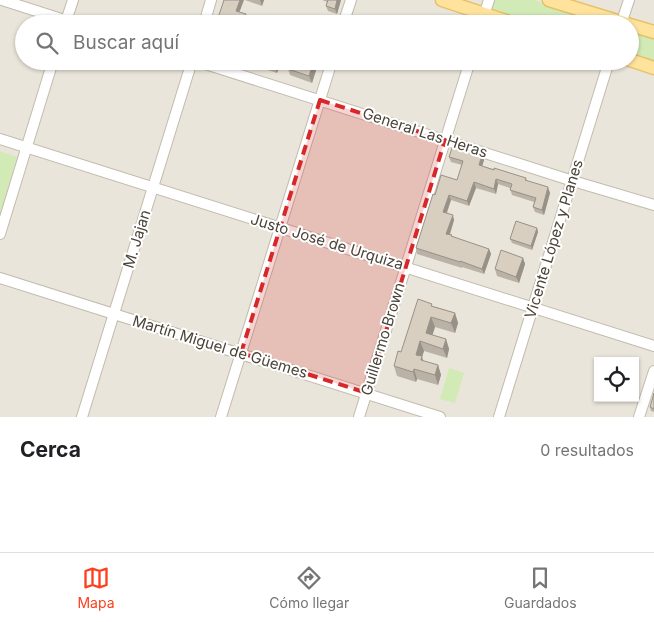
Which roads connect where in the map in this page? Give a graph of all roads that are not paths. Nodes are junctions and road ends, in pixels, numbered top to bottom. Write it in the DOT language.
graph roads {
  1 [pos="2,0"];
  2 [pos="73,0"];
  3 [pos="211,0"];
  4 [pos="351,0"];
  5 [pos="442,0"];
  6 [pos="489,0"];
  7 [pos="549,0"];
  8 [pos="629,0"];
  9 [pos="46,15"];
  10 [pos="68,15"];
  11 [pos="207,15"];
  12 [pos="346,15"];
  13 [pos="474,15"];
  14 [pos="484,15"];
  15 [pos="596,15"];
  16 [pos="626,15"];
  17 [pos="639,28"];
  18 [pos="654,32"];
  19 [pos="639,63"];
  20 [pos="654,68"];
  21 [pos="51,70"];
  22 [pos="189,70"];
  23 [pos="225,70"];
  24 [pos="329,70"];
  25 [pos="467,70"];
  26 [pos="607,70"];
  27 [pos="320,100"];
  28 [pos="0,139"];
  29 [pos="445,140"];
  30 [pos="27,147"];
  31 [pos="573,181"];
  32 [pos="153,187"];
  33 [pos="654,205"];
  34 [pos="280,227"];
  35 [pos="0,234"];
  36 [pos="406,267"];
  37 [pos="0,278"];
  38 [pos="533,308"];
  39 [pos="114,313"];
  40 [pos="654,346"];
  41 [pos="241,353"];
  42 [pos="654,371"];
  43 [pos="367,393"];
  44 [pos="82,417"];
  45 [pos="221,417"];
  46 [pos="359,417"];
  47 [pos="440,417"];
  48 [pos="499,417"];
  49 [pos="639,417"];
  1 -- 9 [label="street"];
  2 -- 10 [label="street"];
  3 -- 11 [label="street"];
  4 -- 12 [label="street"];
  5 -- 13 [label="main road"];
  6 -- 14 [label="street"];
  7 -- 15 [label="main road"];
  8 -- 16 [label="street"];
  17 -- 18 [label="main road"];
  19 -- 20 [label="main road"];
  21 -- 30 [label="street"];
  22 -- 32 [label="street, M. Jajan"];
  23 -- 27 [label="street, General Las Heras"];
  24 -- 27 [label="street"];
  25 -- 29 [label="street, Guillermo Brown"];
  26 -- 31 [label="street, Vicente López y Planes"];
  27 -- 29 [label="street, General Las Heras"];
  27 -- 34 [label="street"];
  28 -- 30 [label="street, Justo José de Urquiza"];
  29 -- 31 [label="street, General Las Heras"];
  29 -- 36 [label="street, Guillermo Brown"];
  30 -- 32 [label="street, Justo José de Urquiza"];
  30 -- 35 [label="street"];
  31 -- 33 [label="street, General Las Heras"];
  31 -- 38 [label="street, Vicente López y Planes"];
  32 -- 34 [label="street, Justo José de Urquiza"];
  32 -- 39 [label="street, M. Jajan"];
  34 -- 36 [label="street, Justo José de Urquiza"];
  34 -- 41 [label="street"];
  36 -- 38 [label="street, Justo José de Urquiza"];
  36 -- 43 [label="street, Guillermo Brown"];
  37 -- 39 [label="street, Martín Miguel de Güemes"];
  38 -- 40 [label="street, Justo José de Urquiza"];
  38 -- 48 [label="street, Vicente López y Planes"];
  39 -- 41 [label="street, Martín Miguel de Güemes"];
  39 -- 44 [label="street, M. Jajan"];
  41 -- 43 [label="street, Martín Miguel de Güemes"];
  41 -- 45 [label="street"];
  42 -- 49 [label="street"];
  43 -- 46 [label="street, Guillermo Brown"];
  43 -- 47 [label="street, Martín Miguel de Güemes"];
}
